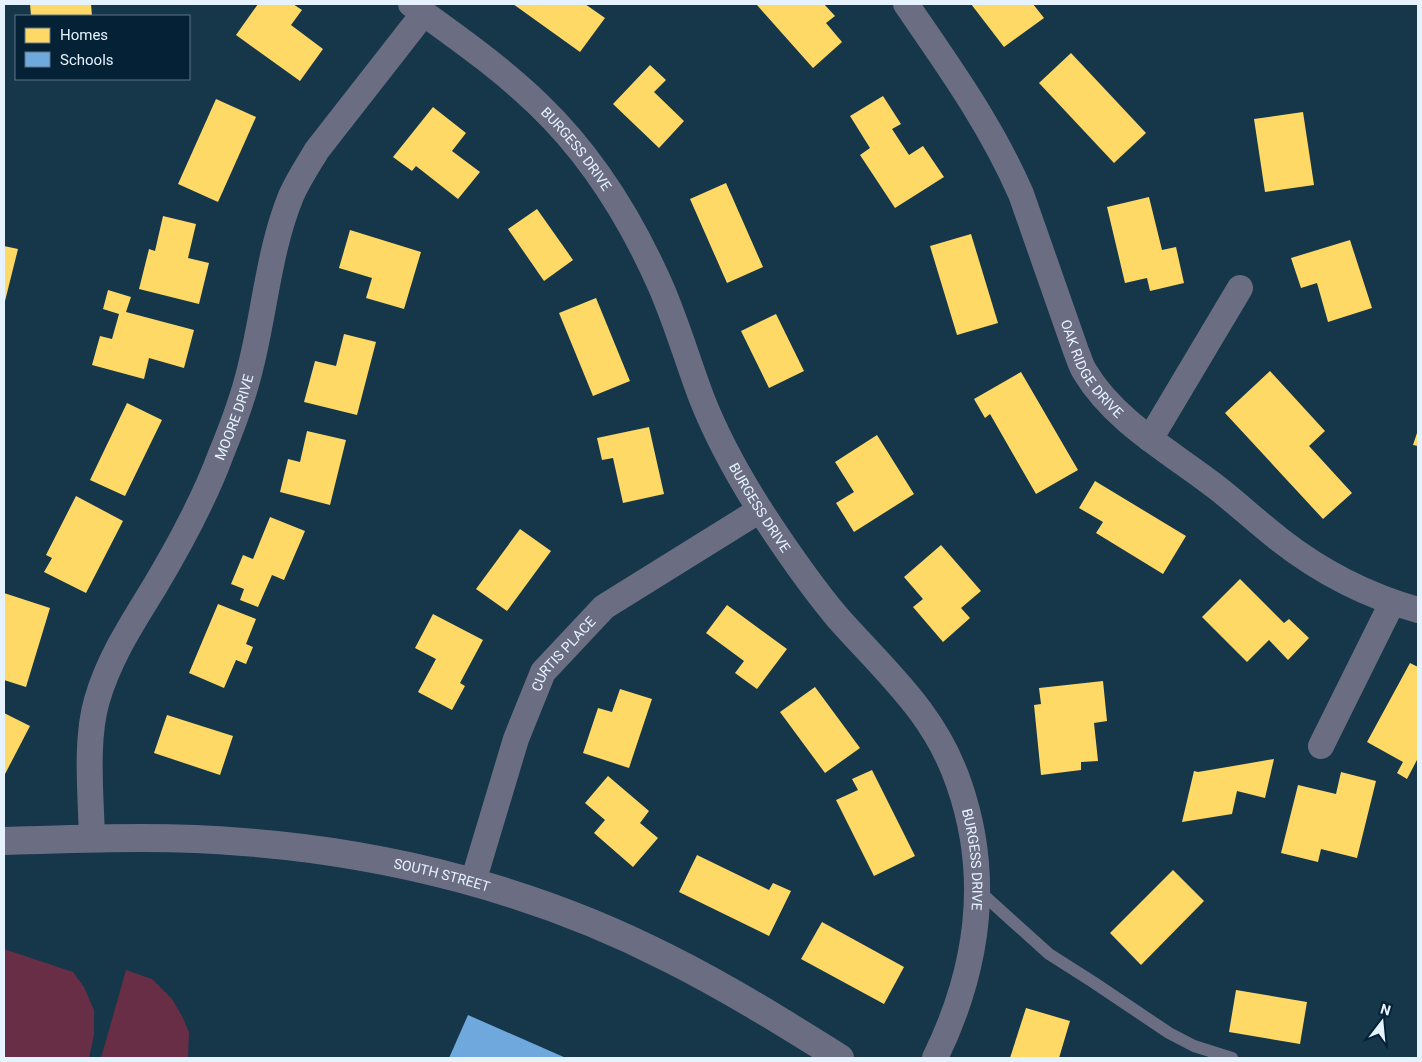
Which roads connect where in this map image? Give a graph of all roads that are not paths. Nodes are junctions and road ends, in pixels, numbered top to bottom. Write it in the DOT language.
graph roads {
  1 [pos="906,4"];
  2 [pos="417,9"];
  3 [pos="1240,288"];
  4 [pos="1150,439"];
  5 [pos="760,510"];
  6 [pos="1392,603"];
  7 [pos="1418,610"];
  8 [pos="1321,746"];
  9 [pos="92,839"];
  10 [pos="4,841"];
  11 [pos="473,882"];
  12 [pos="978,890"];
  13 [pos="840,1058"];
  14 [pos="935,1058"];
  15 [pos="1232,1058"];
  1 -- 4 [label="street, OAK RIDGE DRIVE"];
  2 -- 5 [label="street, BURGESS DRIVE"];
  2 -- 9 [label="street, MOORE DRIVE"];
  3 -- 4 [label="street"];
  4 -- 6 [label="street, OAK RIDGE DRIVE"];
  5 -- 11 [label="street, CURTIS PLACE"];
  5 -- 12 [label="street, BURGESS DRIVE"];
  6 -- 7 [label="street, OAK RIDGE DRIVE"];
  6 -- 8 [label="street"];
  9 -- 10 [label="street, SOUTH STREET"];
  9 -- 11 [label="street, SOUTH STREET"];
  11 -- 13 [label="street, SOUTH STREET"];
  12 -- 14 [label="street, BURGESS DRIVE"];
  12 -- 15 [label="lane"];
}
